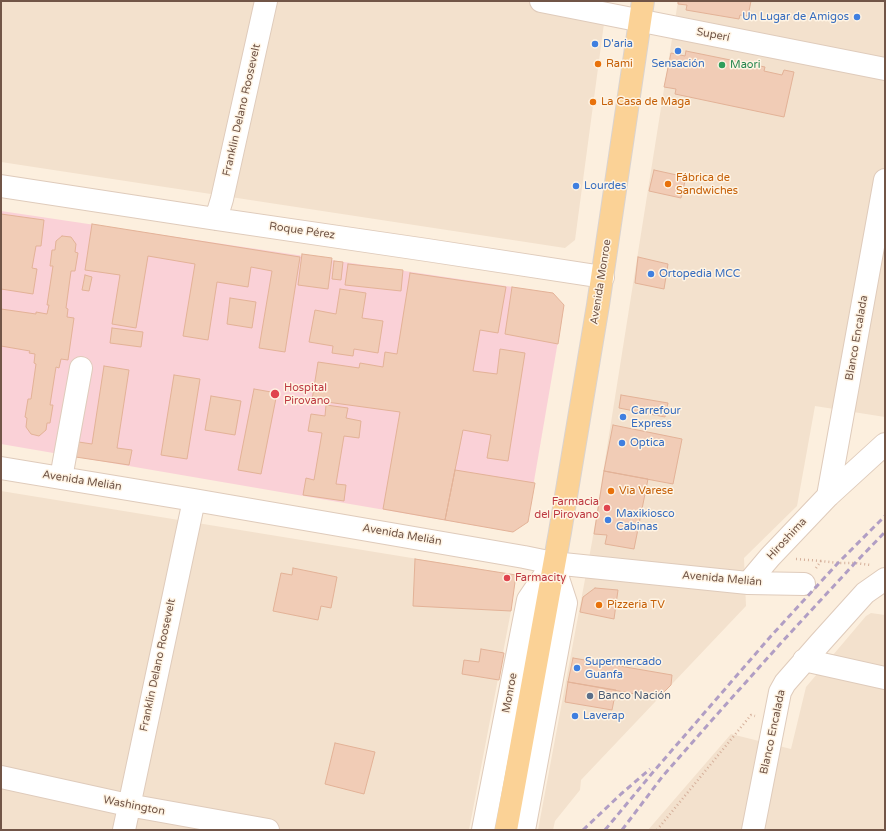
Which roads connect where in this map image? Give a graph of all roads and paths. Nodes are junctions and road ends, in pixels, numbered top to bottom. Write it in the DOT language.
graph roads {
  1 [pos="266,1"];
  2 [pos="541,1"];
  3 [pos="641,10"];
  4 [pos="885,69"];
  5 [pos="885,180"];
  6 [pos="1,186"];
  7 [pos="216,219"];
  8 [pos="603,277"];
  9 [pos="81,368"];
  10 [pos="885,444"];
  11 [pos="1,468"];
  12 [pos="61,478"];
  13 [pos="828,496"];
  14 [pos="194,500"];
  15 [pos="553,563"];
  16 [pos="881,572"];
  17 [pos="748,583"];
  18 [pos="804,584"];
  19 [pos="804,660"];
  20 [pos="885,678"];
  21 [pos="775,720"];
  22 [pos="1,777"];
  23 [pos="128,806"];
  24 [pos="124,830"];
  25 [pos="268,830"];
  26 [pos="483,830"];
  27 [pos="506,830"];
  28 [pos="524,830"];
  29 [pos="657,830"];
  30 [pos="754,830"];
  1 -- 7 [label="street, Franklin Delano Roosevelt"];
  2 -- 3 [label="street, Superí"];
  3 -- 4 [label="street, Superí"];
  3 -- 8 [label="main road, Avenida Monroe"];
  5 -- 13 [label="street, Blanco Encalada"];
  6 -- 7 [label="street, Roque Pérez"];
  7 -- 8 [label="street, Roque Pérez"];
  8 -- 15 [label="main road, Avenida Monroe"];
  9 -- 12 [label="street"];
  10 -- 13 [label="street, Hiroshima"];
  11 -- 12 [label="street, Avenida Melián"];
  12 -- 14 [label="street, Avenida Melián"];
  13 -- 17 [label="street, Hiroshima"];
  14 -- 15 [label="street, Avenida Melián"];
  14 -- 23 [label="street, Franklin Delano Roosevelt"];
  15 -- 17 [label="street, Avenida Melián"];
  15 -- 26 [label="street, Monroe"];
  15 -- 27 [label="main road, Monroe"];
  15 -- 28 [label="street"];
  16 -- 18 [label="path"];
  16 -- 19 [label="street, Blanco Encalada"];
  17 -- 18 [label="street, Avenida Melián"];
  19 -- 20 [label="street"];
  19 -- 21 [label="street, Blanco Encalada"];
  21 -- 29 [label="path"];
  21 -- 30 [label="street, Blanco Encalada"];
  22 -- 23 [label="street, Washington"];
  23 -- 24 [label="street, Franklin Delano Roosevelt"];
  23 -- 25 [label="street, Washington"];
}
